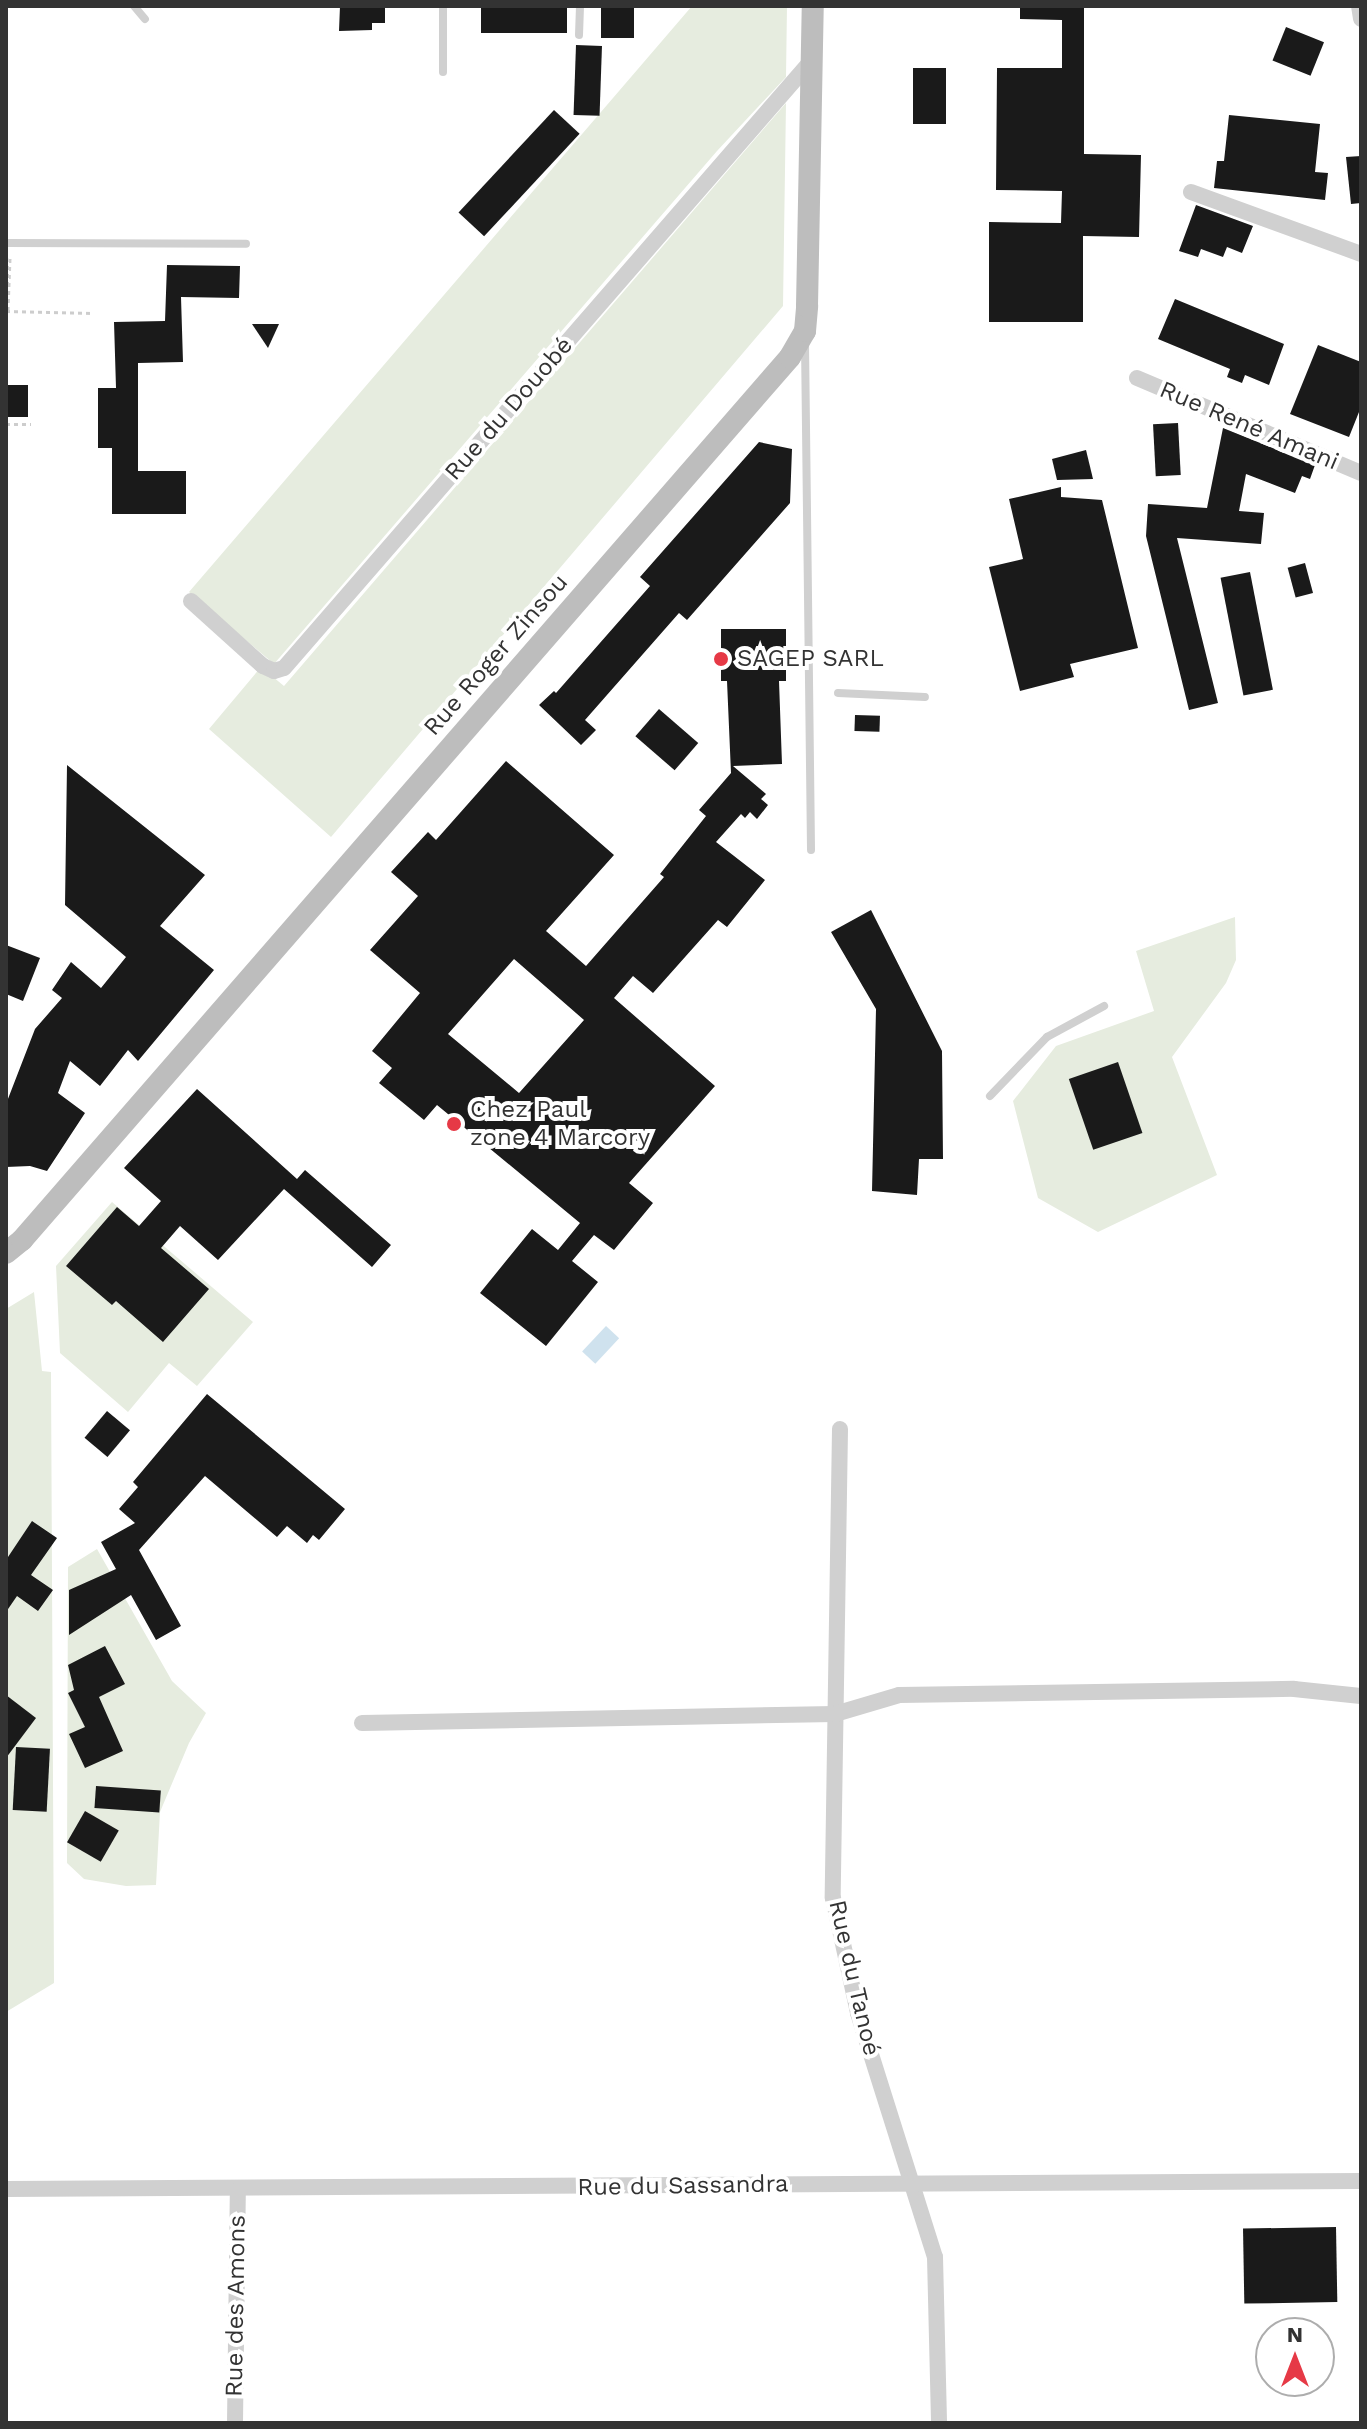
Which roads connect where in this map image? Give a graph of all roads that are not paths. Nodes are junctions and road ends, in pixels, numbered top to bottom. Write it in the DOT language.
graph roads {
  1 [pos="134,6"];
  2 [pos="443,6"];
  3 [pos="580,6"];
  4 [pos="813,6"];
  5 [pos="1359,6"];
  6 [pos="145,19"];
  7 [pos="1361,19"];
  8 [pos="579,35"];
  9 [pos="812,60"];
  10 [pos="443,72"];
  11 [pos="1191,192"];
  12 [pos="8,243"];
  13 [pos="246,244"];
  14 [pos="1361,254"];
  15 [pos="805,331"];
  16 [pos="1137,378"];
  17 [pos="1361,473"];
  18 [pos="191,601"];
  19 [pos="838,693"];
  20 [pos="925,697"];
  21 [pos="811,850"];
  22 [pos="1104,1006"];
  23 [pos="990,1096"];
  24 [pos="6,1253"];
  25 [pos="840,1429"];
  26 [pos="1361,1696"];
  27 [pos="835,1714"];
  28 [pos="362,1723"];
  29 [pos="1361,2181"];
  30 [pos="913,2184"];
  31 [pos="6,2189"];
  32 [pos="238,2190"];
  33 [pos="235,2423"];
  34 [pos="939,2423"];
  1 -- 6 [label="lane"];
  2 -- 10 [label="lane"];
  3 -- 8 [label="lane"];
  4 -- 9 [label="street"];
  5 -- 7 [label="street"];
  9 -- 15 [label="street"];
  9 -- 18 [label="street, Rue du Douobé"];
  11 -- 14 [label="street"];
  12 -- 13 [label="lane"];
  15 -- 21 [label="lane"];
  15 -- 24 [label="street, Rue Roger Zinsou"];
  16 -- 17 [label="street, Rue René Amani"];
  19 -- 20 [label="lane"];
  22 -- 23 [label="lane"];
  25 -- 27 [label="street, Rue du Tanoé"];
  26 -- 27 [label="street"];
  27 -- 28 [label="street"];
  27 -- 30 [label="street, Rue du Tanoé"];
  29 -- 30 [label="street, Rue du Sassandra"];
  30 -- 32 [label="street, Rue du Sassandra"];
  30 -- 34 [label="street, Rue du Tanoé"];
  31 -- 32 [label="street, Rue du Sassandra"];
  32 -- 33 [label="street, Rue des Amons"];
}
